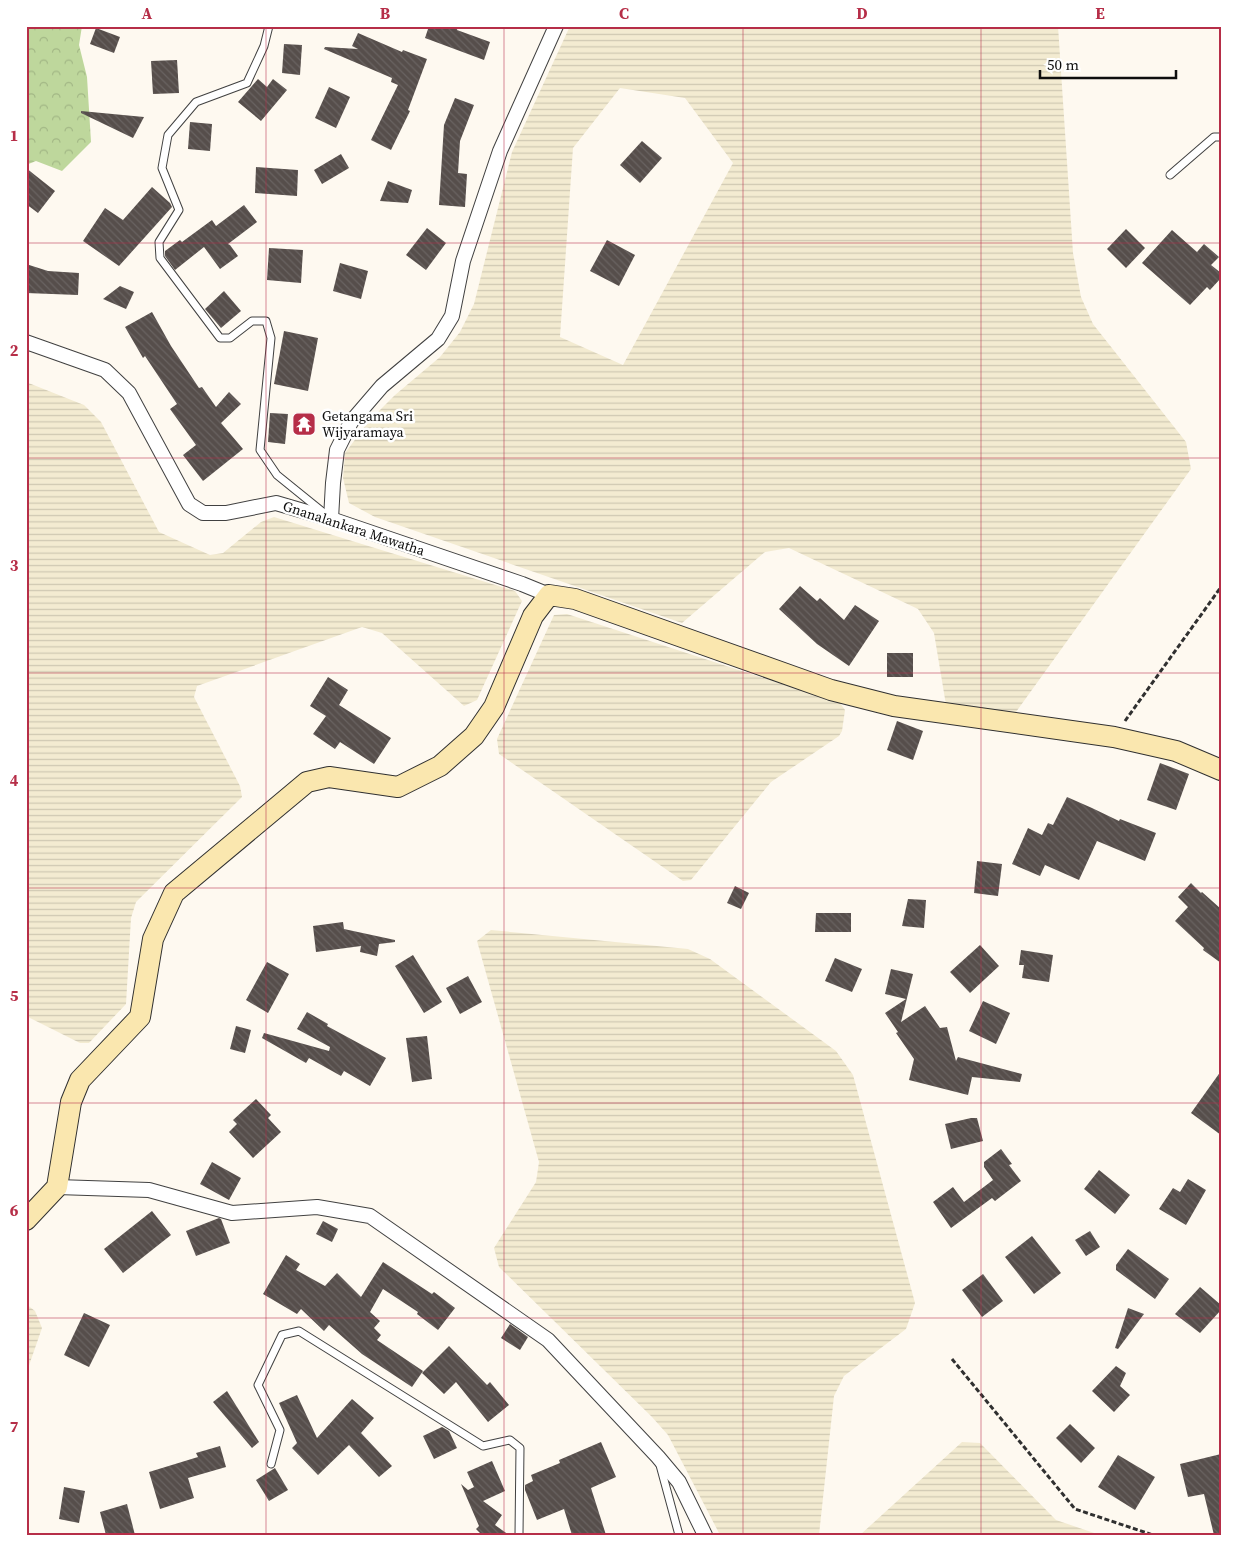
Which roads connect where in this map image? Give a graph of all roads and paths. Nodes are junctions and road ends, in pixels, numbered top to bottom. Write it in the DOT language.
graph roads {
  1 [pos="269,26"];
  2 [pos="556,26"];
  3 [pos="1221,137"];
  4 [pos="1170,175"];
  5 [pos="26,342"];
  6 [pos="331,519"];
  7 [pos="1221,587"];
  8 [pos="549,595"];
  9 [pos="1114,737"];
  10 [pos="1221,770"];
  11 [pos="56,1187"];
  12 [pos="26,1220"];
  13 [pos="952,1359"];
  14 [pos="658,1457"];
  15 [pos="271,1464"];
  16 [pos="519,1535"];
  17 [pos="678,1535"];
  18 [pos="705,1535"];
  19 [pos="1153,1535"];
  1 -- 6 [label="lane"];
  2 -- 6 [label="street"];
  3 -- 4 [label="lane"];
  5 -- 6 [label="street, Gnanalankara Mawatha"];
  6 -- 8 [label="street, Gnanalankara Mawatha"];
  7 -- 9 [label="path"];
  8 -- 9 [label="street"];
  8 -- 11 [label="street"];
  9 -- 10 [label="street"];
  11 -- 12 [label="street"];
  11 -- 14 [label="street"];
  13 -- 19 [label="path"];
  14 -- 17 [label="lane"];
  14 -- 18 [label="street"];
  15 -- 16 [label="lane"];
}
